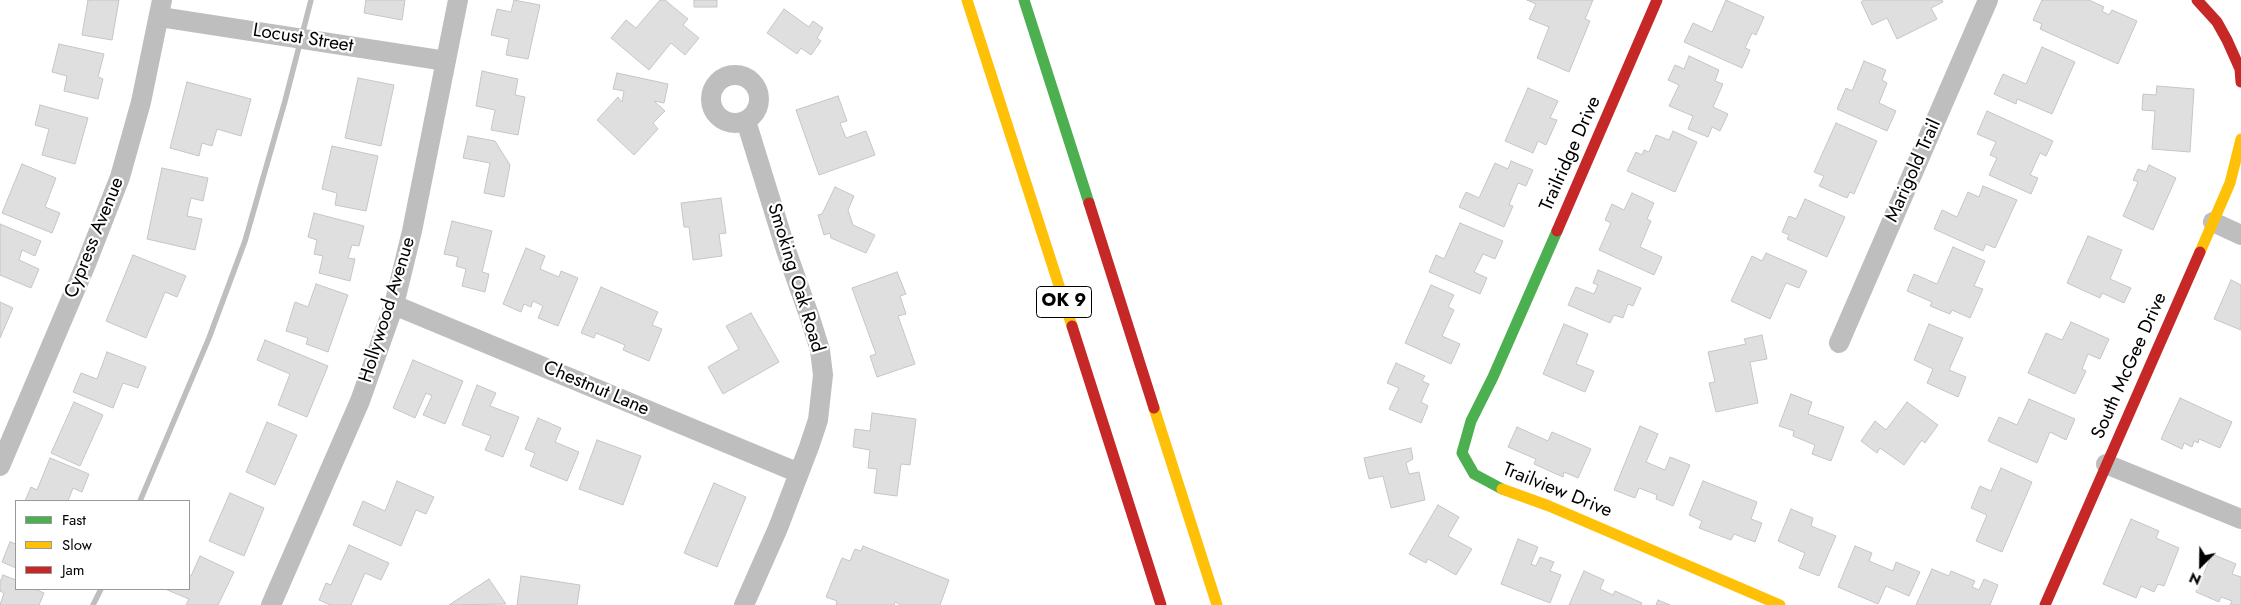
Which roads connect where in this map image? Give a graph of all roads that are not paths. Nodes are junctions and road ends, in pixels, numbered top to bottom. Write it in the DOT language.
graph roads {
  1 [pos="458,0"];
  2 [pos="967,0"];
  3 [pos="1024,0"];
  4 [pos="1657,0"];
  5 [pos="1988,0"];
  6 [pos="2197,0"];
  7 [pos="161,9"];
  8 [pos="446,61"];
  9 [pos="2241,82"];
  10 [pos="746,120"];
  11 [pos="2241,139"];
  12 [pos="2213,222"];
  13 [pos="2241,235"];
  14 [pos="394,305"];
  15 [pos="1516,323"];
  16 [pos="1839,343"];
  17 [pos="2106,464"];
  18 [pos="0,466"];
  19 [pos="799,473"];
  20 [pos="2241,519"];
  21 [pos="271,605"];
  22 [pos="744,605"];
  23 [pos="1161,605"];
  24 [pos="1217,605"];
  25 [pos="1780,605"];
  26 [pos="2045,605"];
  1 -- 8 [label="street, Hollywood Avenue"];
  2 -- 23 [label="main road, OK 9"];
  3 -- 24 [label="main road, OK 9"];
  4 -- 15 [label="main road, Trailridge Drive"];
  5 -- 16 [label="street, Marigold Trail"];
  6 -- 9 [label="main road"];
  7 -- 8 [label="street, Locust Street"];
  7 -- 18 [label="street, Cypress Avenue"];
  8 -- 14 [label="street, Hollywood Avenue"];
  10 -- 19 [label="street, Smoking Oak Road"];
  11 -- 12 [label="main road, South McGee Drive"];
  12 -- 13 [label="street"];
  12 -- 17 [label="main road, South McGee Drive"];
  14 -- 19 [label="street, Chestnut Lane"];
  14 -- 21 [label="street, Hollywood Avenue"];
  15 -- 25 [label="main road, Trailview Drive"];
  17 -- 20 [label="street"];
  17 -- 26 [label="main road, South McGee Drive"];
  19 -- 22 [label="street, Smoking Oak Road"];
}
